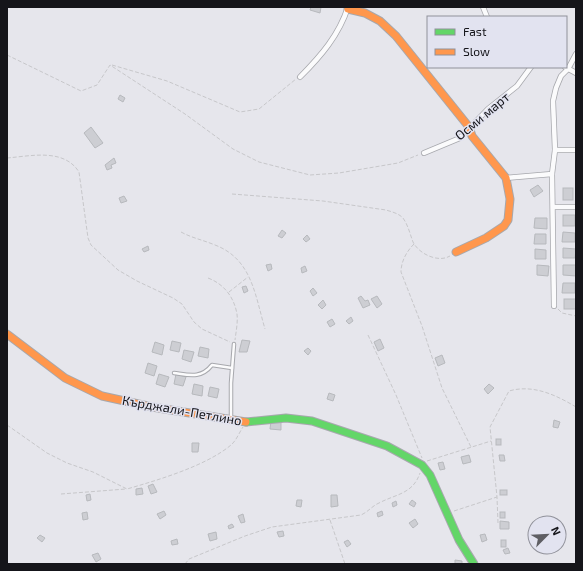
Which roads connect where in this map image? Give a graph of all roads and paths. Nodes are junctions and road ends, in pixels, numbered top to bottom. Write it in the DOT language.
graph roads {
  1 [pos="348,8"];
  2 [pos="576,54"];
  3 [pos="7,55"];
  4 [pos="110,65"];
  5 [pos="530,68"];
  6 [pos="567,68"];
  7 [pos="576,73"];
  8 [pos="300,77"];
  9 [pos="469,127"];
  10 [pos="555,150"];
  11 [pos="576,150"];
  12 [pos="424,153"];
  13 [pos="7,158"];
  14 [pos="552,174"];
  15 [pos="506,178"];
  16 [pos="232,194"];
  17 [pos="554,206"];
  18 [pos="576,207"];
  19 [pos="181,232"];
  20 [pos="414,243"];
  21 [pos="456,252"];
  22 [pos="249,276"];
  23 [pos="208,278"];
  24 [pos="228,292"];
  25 [pos="554,306"];
  26 [pos="576,316"];
  27 [pos="264,328"];
  28 [pos="7,334"];
  29 [pos="368,335"];
  30 [pos="234,344"];
  31 [pos="232,368"];
  32 [pos="174,373"];
  33 [pos="576,408"];
  34 [pos="232,419"];
  35 [pos="246,422"];
  36 [pos="7,425"];
  37 [pos="491,441"];
  38 [pos="471,447"];
  39 [pos="422,465"];
  40 [pos="127,489"];
  41 [pos="61,494"];
  42 [pos="497,497"];
  43 [pos="447,513"];
  44 [pos="330,520"];
  45 [pos="498,524"];
  46 [pos="185,564"];
  47 [pos="345,564"];
  48 [pos="474,564"];
  1 -- 8 [label="street"];
  1 -- 9 [label="street"];
  2 -- 6 [label="street"];
  3 -- 4 [label="path"];
  4 -- 8 [label="path"];
  4 -- 12 [label="path"];
  5 -- 9 [label="street, Осми март"];
  6 -- 7 [label="street"];
  6 -- 10 [label="street"];
  9 -- 12 [label="street, Осми март"];
  9 -- 15 [label="street"];
  10 -- 11 [label="street"];
  10 -- 14 [label="street"];
  13 -- 30 [label="path"];
  14 -- 15 [label="street"];
  14 -- 17 [label="street"];
  15 -- 21 [label="street"];
  16 -- 20 [label="path"];
  17 -- 18 [label="street"];
  17 -- 25 [label="street"];
  19 -- 22 [label="path"];
  20 -- 21 [label="path"];
  20 -- 38 [label="path"];
  22 -- 24 [label="path"];
  22 -- 27 [label="path"];
  23 -- 24 [label="path"];
  24 -- 30 [label="path"];
  25 -- 26 [label="path"];
  28 -- 34 [label="street, Кърджали-Петлино"];
  29 -- 38 [label="path"];
  30 -- 31 [label="lane"];
  31 -- 32 [label="lane"];
  31 -- 34 [label="lane"];
  33 -- 37 [label="path"];
  34 -- 35 [label="street, Кърджали-Петлино"];
  35 -- 39 [label="street, Кърджали-Петлино"];
  35 -- 40 [label="path"];
  36 -- 40 [label="path"];
  37 -- 38 [label="path"];
  37 -- 42 [label="path"];
  39 -- 43 [label="street, Кърджали-Петлино"];
  39 -- 44 [label="path"];
  40 -- 41 [label="path"];
  42 -- 43 [label="path"];
  42 -- 45 [label="path"];
  43 -- 48 [label="street, Кърджали-Петлино"];
  44 -- 46 [label="path"];
  44 -- 47 [label="path"];
}
